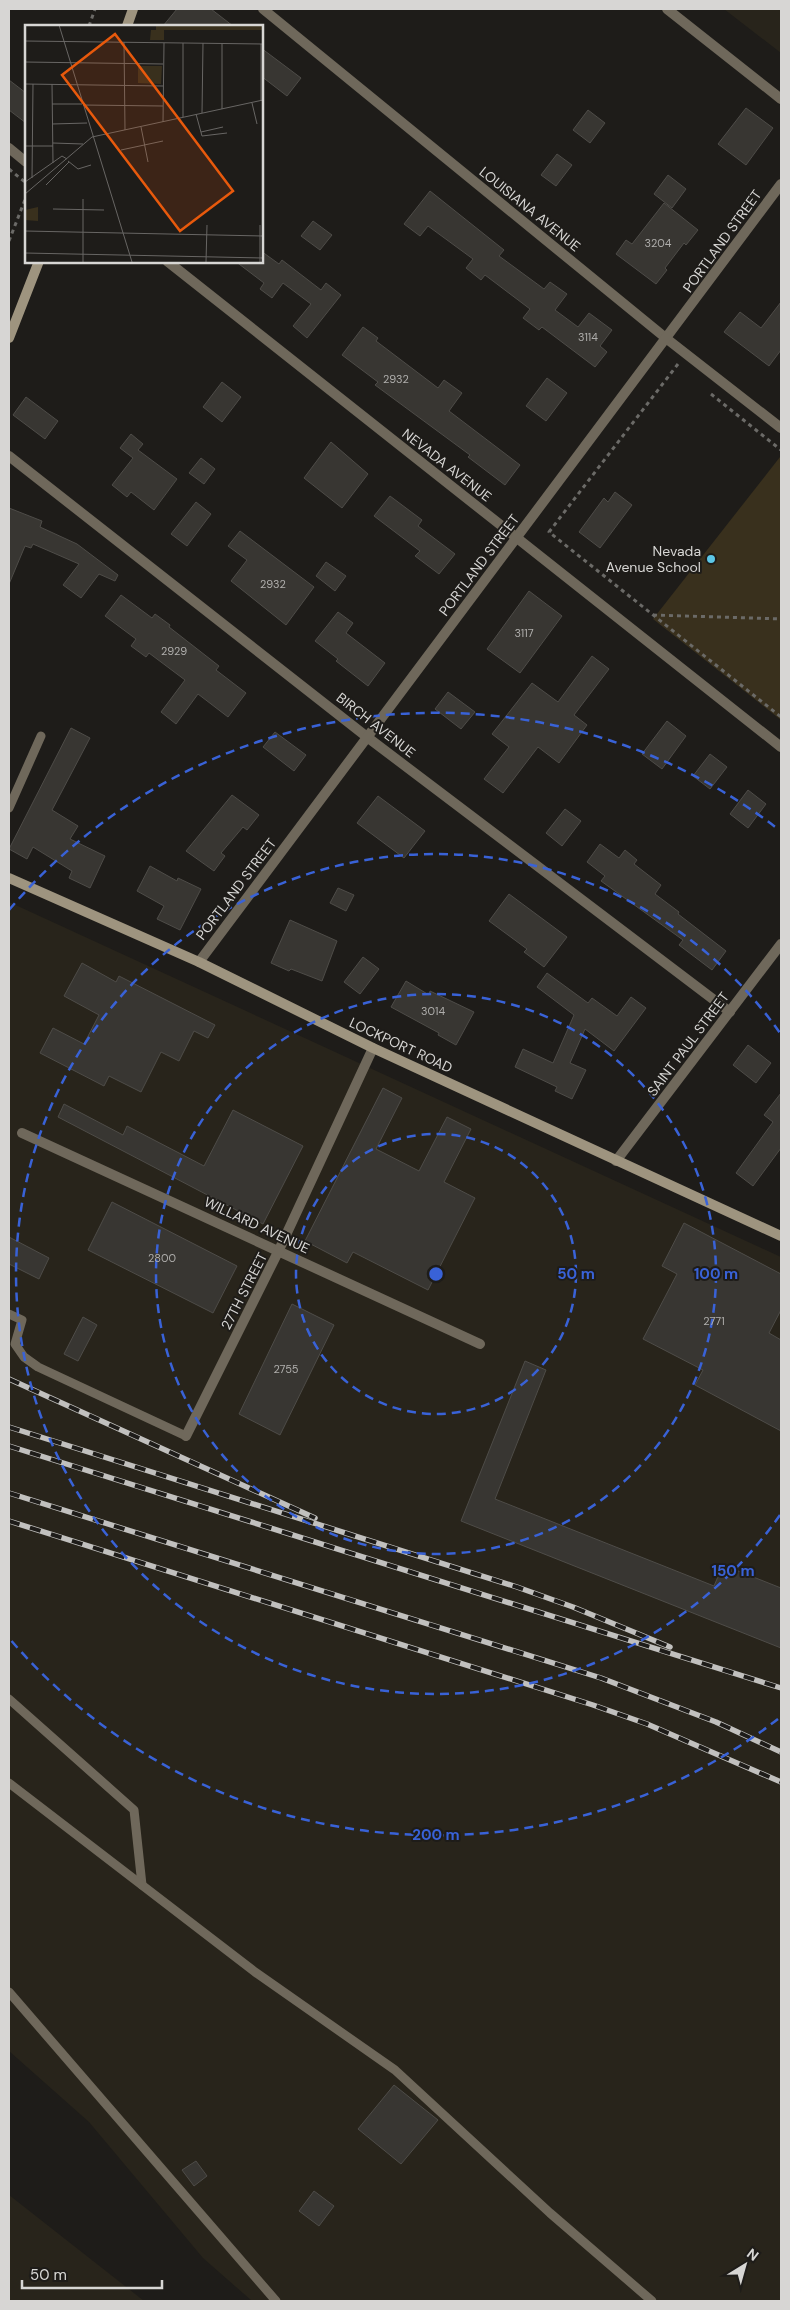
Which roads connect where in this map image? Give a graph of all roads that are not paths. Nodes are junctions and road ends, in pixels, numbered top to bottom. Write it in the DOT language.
graph roads {
  1 [pos="133,9"];
  2 [pos="263,9"];
  3 [pos="667,9"];
  4 [pos="127,25"];
  5 [pos="781,99"];
  6 [pos="9,148"];
  7 [pos="25,161"];
  8 [pos="781,184"];
  9 [pos="39,262"];
  10 [pos="168,262"];
  11 [pos="9,338"];
  12 [pos="667,339"];
  13 [pos="781,428"];
  14 [pos="9,456"];
  15 [pos="516,537"];
  16 [pos="41,736"];
  17 [pos="368,737"];
  18 [pos="781,747"];
  19 [pos="9,808"];
  20 [pos="9,878"];
  21 [pos="781,944"];
  22 [pos="199,962"];
  23 [pos="730,1012"];
  24 [pos="373,1048"];
  25 [pos="22,1133"];
  26 [pos="616,1161"];
  27 [pos="781,1236"];
  28 [pos="279,1250"];
  29 [pos="9,1314"];
  30 [pos="480,1344"];
  31 [pos="186,1436"];
  32 [pos="9,1699"];
  33 [pos="9,1782"];
  34 [pos="142,1885"];
  35 [pos="9,1992"];
  36 [pos="276,2301"];
  37 [pos="652,2301"];
  1 -- 4 [label="street"];
  2 -- 12 [label="street, LOUISIANA AVENUE"];
  3 -- 5 [label="street"];
  6 -- 7 [label="street"];
  8 -- 12 [label="street, PORTLAND STREET"];
  9 -- 11 [label="street"];
  10 -- 15 [label="street, NEVADA AVENUE"];
  12 -- 13 [label="street, LOUISIANA AVENUE"];
  12 -- 15 [label="street, PORTLAND STREET"];
  14 -- 17 [label="street, BIRCH AVENUE"];
  15 -- 17 [label="street, PORTLAND STREET"];
  15 -- 18 [label="street, NEVADA AVENUE"];
  16 -- 19 [label="lane"];
  17 -- 22 [label="street, PORTLAND STREET"];
  17 -- 23 [label="street, BIRCH AVENUE"];
  20 -- 22 [label="street, LOCKPORT ROAD"];
  21 -- 23 [label="street, SAINT PAUL STREET"];
  22 -- 24 [label="street, LOCKPORT ROAD"];
  23 -- 26 [label="street, SAINT PAUL STREET"];
  24 -- 26 [label="street, LOCKPORT ROAD"];
  24 -- 28 [label="street, 27TH STREET"];
  25 -- 28 [label="street, WILLARD AVENUE"];
  26 -- 27 [label="street, LOCKPORT ROAD"];
  28 -- 30 [label="street, WILLARD AVENUE"];
  28 -- 31 [label="street, 27TH STREET"];
  29 -- 31 [label="lane"];
  32 -- 34 [label="lane"];
  33 -- 34 [label="lane"];
  34 -- 37 [label="lane"];
  35 -- 36 [label="lane"];
}
